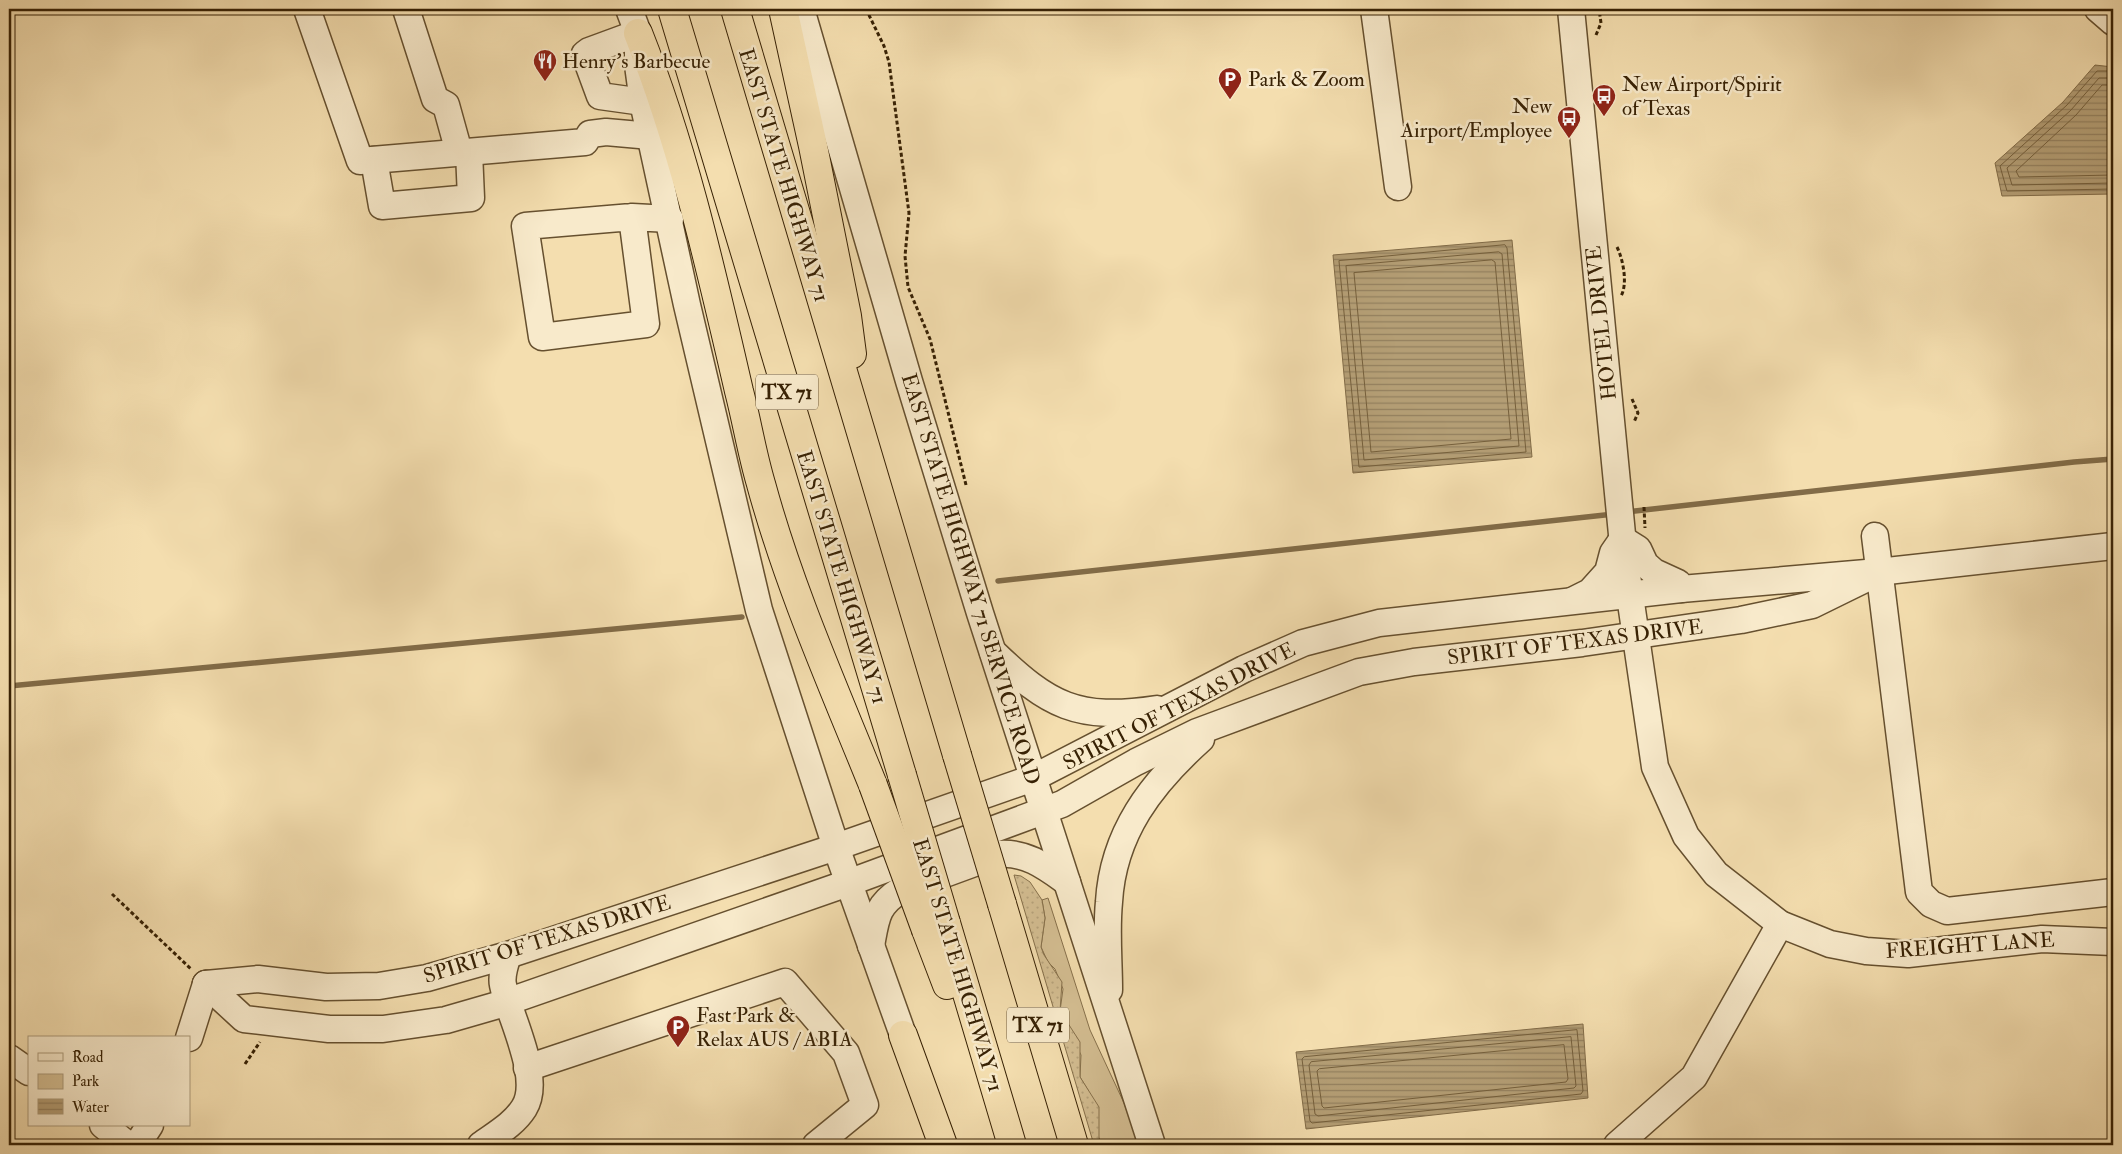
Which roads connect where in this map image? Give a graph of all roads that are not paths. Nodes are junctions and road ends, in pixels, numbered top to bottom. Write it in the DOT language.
graph roads {
  1 [pos="307,9"];
  2 [pos="406,9"];
  3 [pos="672,9"];
  4 [pos="718,9"];
  5 [pos="734,9"];
  6 [pos="783,9"];
  7 [pos="802,9"];
  8 [pos="1374,9"];
  9 [pos="1570,9"];
  10 [pos="2098,9"];
  11 [pos="634,21"];
  12 [pos="2113,22"];
  13 [pos="644,102"];
  14 [pos="772,134"];
  15 [pos="651,136"];
  16 [pos="464,152"];
  17 [pos="374,160"];
  18 [pos="1398,187"];
  19 [pos="632,217"];
  20 [pos="670,219"];
  21 [pos="850,395"];
  22 [pos="1630,518"];
  23 [pos="1875,536"];
  24 [pos="2113,546"];
  25 [pos="1878,572"];
  26 [pos="1681,589"];
  27 [pos="1631,594"];
  28 [pos="1574,600"];
  29 [pos="1470,613"];
  30 [pos="1411,620"];
  31 [pos="1637,636"];
  32 [pos="992,650"];
  33 [pos="1475,655"];
  34 [pos="1414,662"];
  35 [pos="1175,706"];
  36 [pos="1214,727"];
  37 [pos="1033,778"];
  38 [pos="1044,810"];
  39 [pos="836,847"];
  40 [pos="1067,882"];
  41 [pos="848,883"];
  42 [pos="2113,892"];
  43 [pos="1780,924"];
  44 [pos="936,927"];
  45 [pos="2113,942"];
  46 [pos="871,946"];
  47 [pos="508,955"];
  48 [pos="206,984"];
  49 [pos="509,1001"];
  50 [pos="1107,1009"];
  51 [pos="903,1035"];
  52 [pos="190,1036"];
  53 [pos="9,1058"];
  54 [pos="527,1068"];
  55 [pos="28,1071"];
  56 [pos="104,1126"];
  57 [pos="149,1126"];
  58 [pos="128,1145"];
  59 [pos="137,1145"];
  60 [pos="481,1145"];
  61 [pos="816,1145"];
  62 [pos="943,1145"];
  63 [pos="1012,1145"];
  64 [pos="1074,1145"];
  65 [pos="1152,1145"];
  66 [pos="1617,1145"];
  1 -- 17 [label="street"];
  2 -- 16 [label="street"];
  3 -- 44 [label="highway, EAST STATE HIGHWAY 71 / TX 71, bridge"];
  4 -- 14 [label="highway"];
  5 -- 14 [label="highway, EAST STATE HIGHWAY 71 / TX 71"];
  6 -- 21 [label="highway"];
  7 -- 32 [label="street, EAST STATE HIGHWAY 71 SERVICE ROAD"];
  8 -- 18 [label="street"];
  9 -- 22 [label="street, HOTEL DRIVE"];
  10 -- 12 [label="street"];
  11 -- 13 [label="street"];
  11 -- 13 [label="street"];
  11 -- 44 [label="highway, bridge"];
  13 -- 15 [label="street"];
  14 -- 21 [label="highway, EAST STATE HIGHWAY 71 / TX 71"];
  15 -- 16 [label="street"];
  15 -- 20 [label="street"];
  16 -- 17 [label="street"];
  16 -- 17 [label="street"];
  19 -- 19 [label="street"];
  19 -- 20 [label="street"];
  20 -- 39 [label="street"];
  21 -- 64 [label="highway, EAST STATE HIGHWAY 71 / TX 71, bridge"];
  22 -- 26 [label="street"];
  22 -- 27 [label="street, HOTEL DRIVE"];
  22 -- 28 [label="street"];
  23 -- 25 [label="street"];
  24 -- 25 [label="street, SPIRIT OF TEXAS DRIVE"];
  25 -- 26 [label="street, SPIRIT OF TEXAS DRIVE"];
  25 -- 31 [label="street, SPIRIT OF TEXAS DRIVE"];
  25 -- 42 [label="street"];
  26 -- 27 [label="street, SPIRIT OF TEXAS DRIVE"];
  27 -- 28 [label="street, SPIRIT OF TEXAS DRIVE"];
  27 -- 31 [label="street, HOTEL DRIVE"];
  28 -- 29 [label="street, SPIRIT OF TEXAS DRIVE"];
  29 -- 30 [label="street, SPIRIT OF TEXAS DRIVE"];
  29 -- 33 [label="street"];
  30 -- 34 [label="street"];
  30 -- 35 [label="street, SPIRIT OF TEXAS DRIVE"];
  31 -- 33 [label="street, SPIRIT OF TEXAS DRIVE"];
  31 -- 43 [label="street, FREIGHT LANE"];
  32 -- 35 [label="street"];
  32 -- 37 [label="street, EAST STATE HIGHWAY 71 SERVICE ROAD"];
  33 -- 34 [label="street, SPIRIT OF TEXAS DRIVE"];
  34 -- 36 [label="street, SPIRIT OF TEXAS DRIVE"];
  35 -- 37 [label="street, SPIRIT OF TEXAS DRIVE"];
  36 -- 38 [label="street, SPIRIT OF TEXAS DRIVE"];
  36 -- 50 [label="street"];
  37 -- 38 [label="street, EAST STATE HIGHWAY 71 SERVICE ROAD"];
  37 -- 39 [label="street, SPIRIT OF TEXAS DRIVE"];
  38 -- 40 [label="street, EAST STATE HIGHWAY 71 SERVICE ROAD"];
  38 -- 41 [label="street, SPIRIT OF TEXAS DRIVE"];
  39 -- 41 [label="street"];
  39 -- 47 [label="street, SPIRIT OF TEXAS DRIVE"];
  40 -- 46 [label="street"];
  40 -- 50 [label="street, EAST STATE HIGHWAY 71 SERVICE ROAD"];
  41 -- 46 [label="street"];
  41 -- 49 [label="street, SPIRIT OF TEXAS DRIVE"];
  43 -- 45 [label="street, FREIGHT LANE"];
  43 -- 66 [label="street"];
  44 -- 63 [label="highway, EAST STATE HIGHWAY 71"];
  46 -- 51 [label="street"];
  47 -- 48 [label="street, SPIRIT OF TEXAS DRIVE"];
  47 -- 49 [label="street"];
  48 -- 49 [label="street, SPIRIT OF TEXAS DRIVE"];
  48 -- 52 [label="street"];
  49 -- 54 [label="street"];
  50 -- 65 [label="street, EAST STATE HIGHWAY 71 SERVICE ROAD"];
  51 -- 62 [label="highway"];
  53 -- 55 [label="street"];
  54 -- 60 [label="street"];
  54 -- 61 [label="street"];
  56 -- 58 [label="street"];
  57 -- 59 [label="street"];
}
